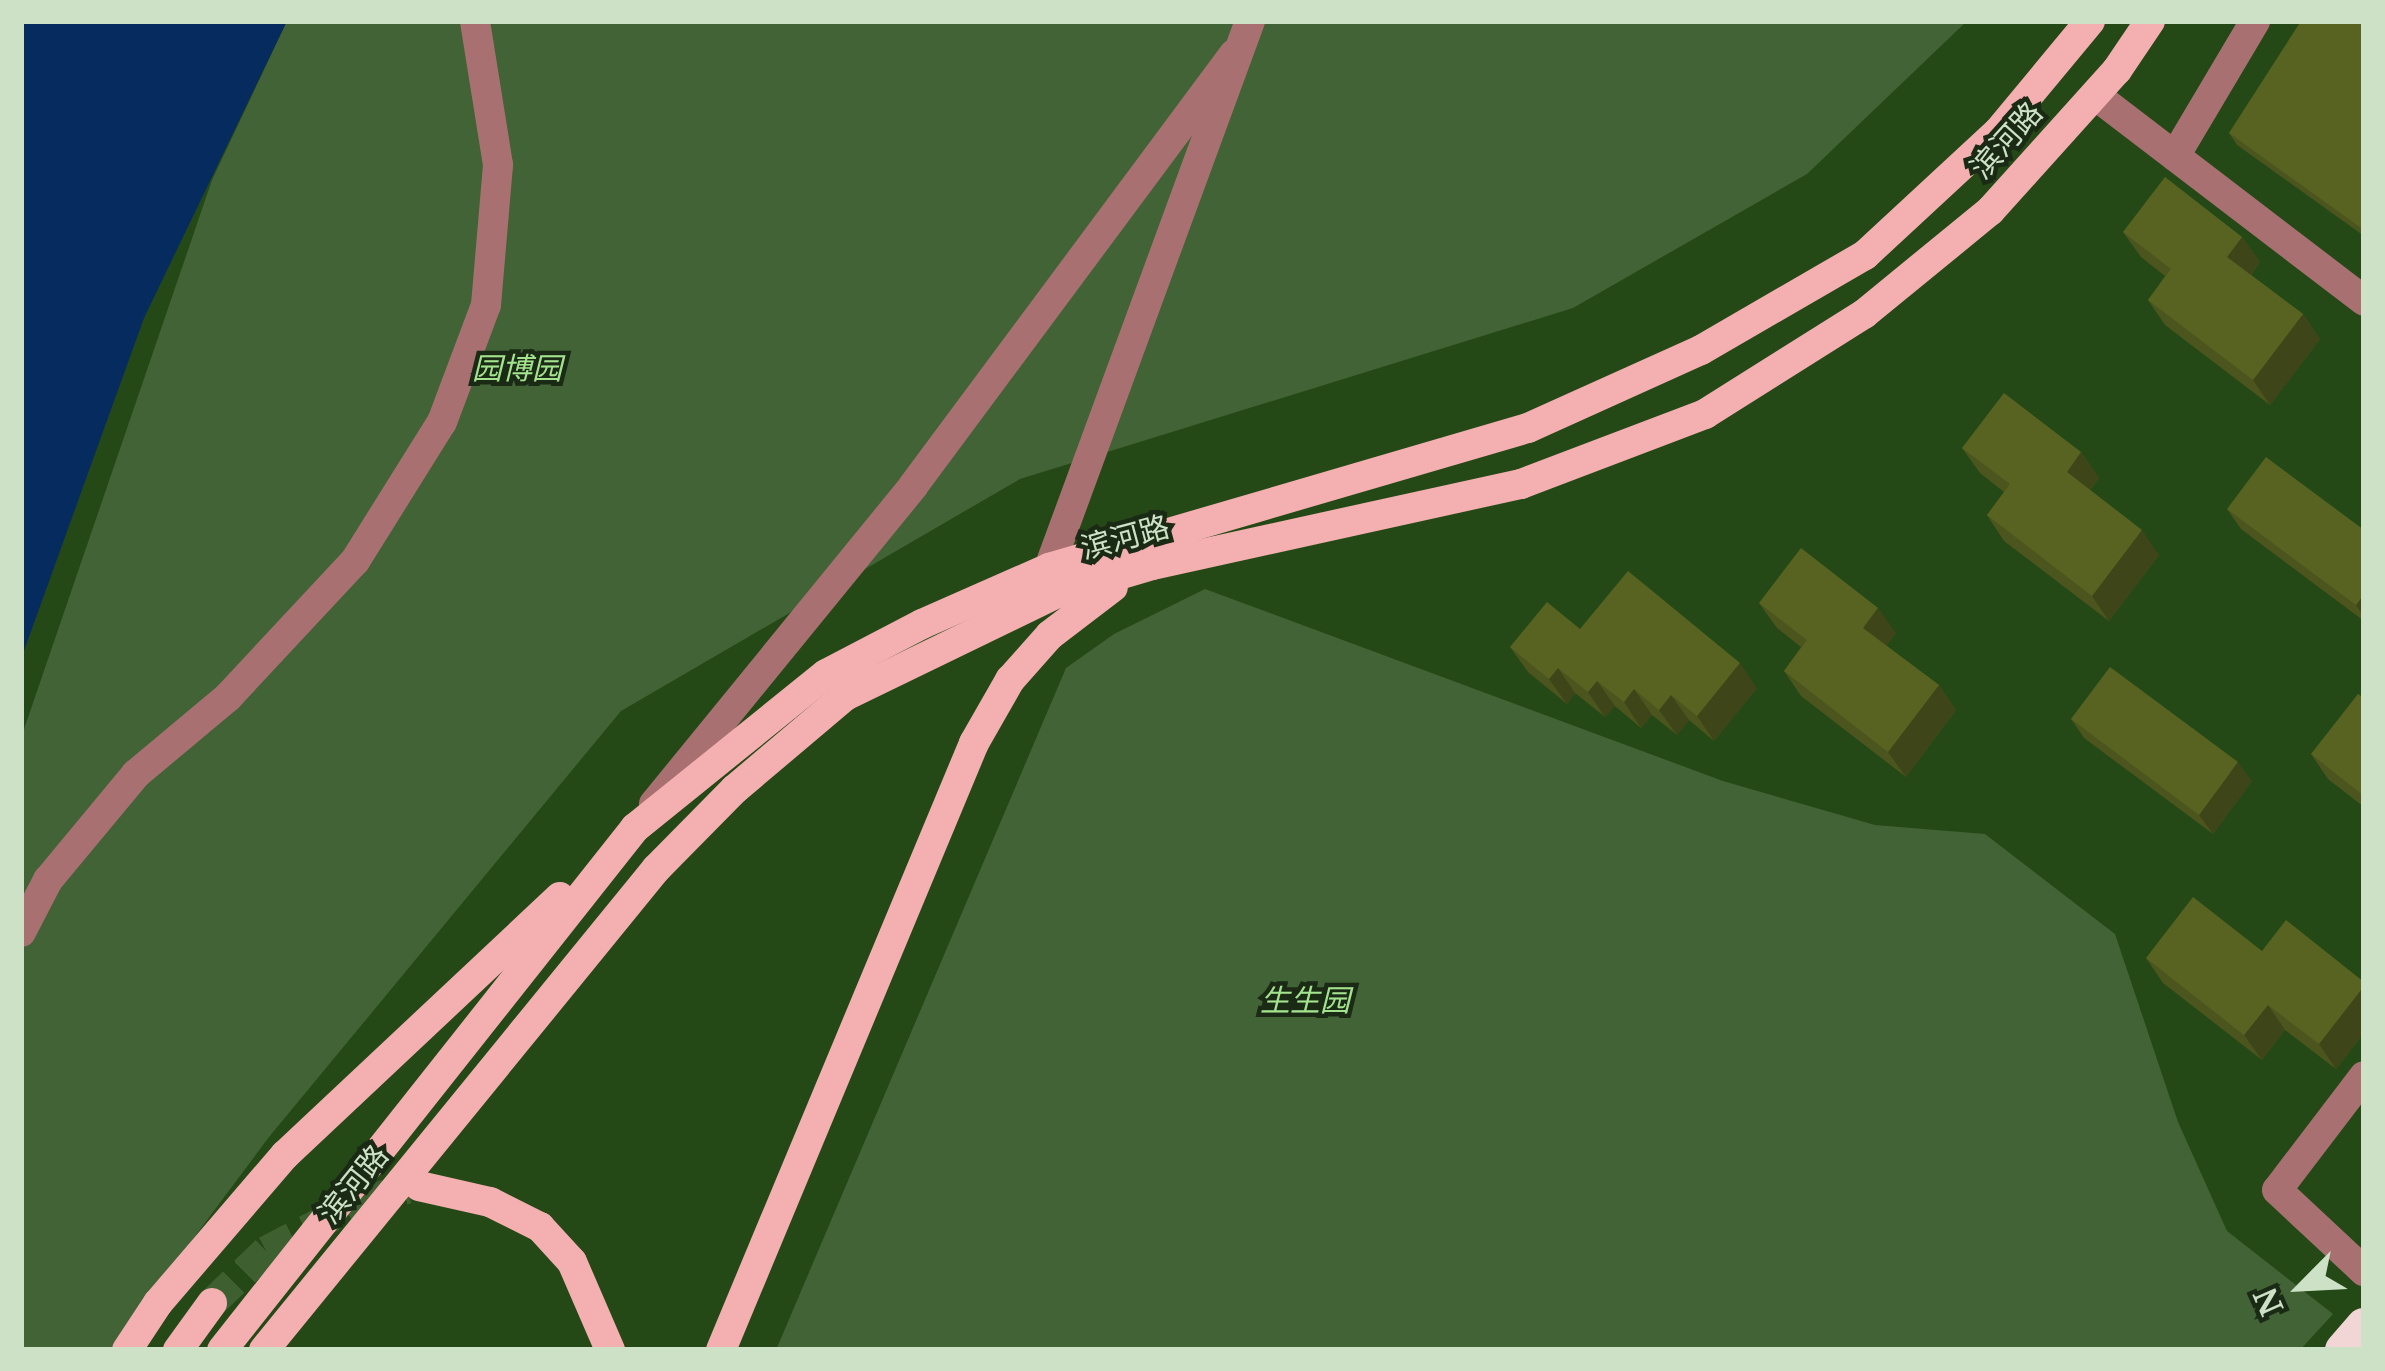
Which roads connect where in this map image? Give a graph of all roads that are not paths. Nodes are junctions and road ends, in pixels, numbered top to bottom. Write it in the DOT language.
graph roads {
  1 [pos="475,21"];
  2 [pos="1250,21"];
  3 [pos="2090,21"];
  4 [pos="2150,21"];
  5 [pos="2255,21"];
  6 [pos="1234,54"];
  7 [pos="2095,95"];
  8 [pos="2175,156"];
  9 [pos="2364,302"];
  10 [pos="1152,565"];
  11 [pos="1049,568"];
  12 [pos="635,828"];
  13 [pos="21,932"];
  14 [pos="2364,1076"];
  15 [pos="418,1186"];
  16 [pos="2364,1270"];
  17 [pos="212,1304"];
  18 [pos="2364,1326"];
  19 [pos="127,1350"];
  20 [pos="178,1350"];
  21 [pos="222,1350"];
  22 [pos="264,1350"];
  23 [pos="610,1350"];
  24 [pos="721,1350"];
  25 [pos="2343,1350"];
  1 -- 13 [label="lane"];
  2 -- 6 [label="lane"];
  3 -- 11 [label="main road, 滨河路"];
  4 -- 7 [label="main road, 滨河路"];
  5 -- 8 [label="lane"];
  6 -- 11 [label="lane"];
  6 -- 12 [label="lane"];
  7 -- 8 [label="lane"];
  7 -- 10 [label="main road, 滨河路"];
  8 -- 9 [label="lane"];
  10 -- 22 [label="main road, 滨河路"];
  10 -- 24 [label="main road"];
  11 -- 12 [label="main road, 滨河路"];
  12 -- 19 [label="main road"];
  12 -- 21 [label="main road, 滨河路"];
  14 -- 16 [label="lane"];
  15 -- 23 [label="main road"];
  17 -- 20 [label="main road"];
  18 -- 25 [label="highway"];
}
